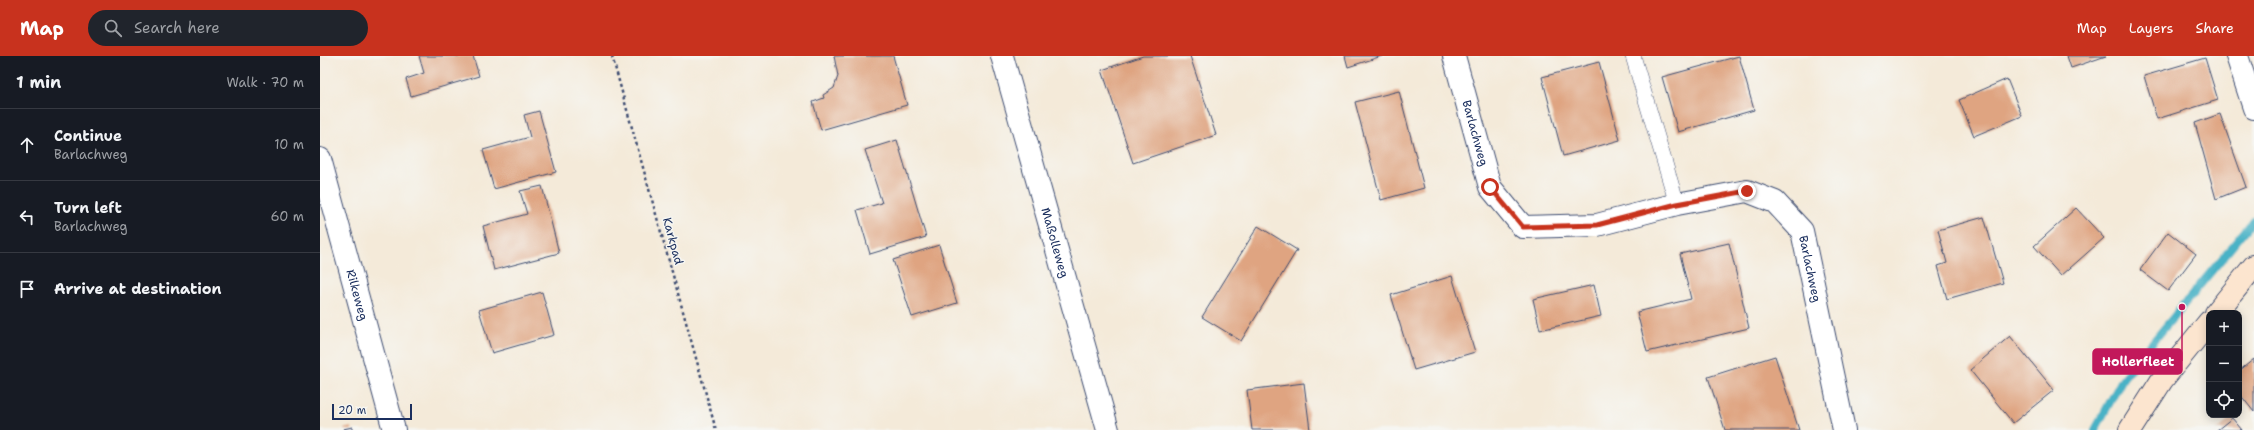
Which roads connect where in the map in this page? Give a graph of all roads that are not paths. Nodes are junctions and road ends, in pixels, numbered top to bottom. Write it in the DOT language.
graph roads {
  1 [pos="1002,56"];
  2 [pos="1454,56"];
  3 [pos="1633,56"];
  4 [pos="2237,56"];
  5 [pos="2254,108"];
  6 [pos="320,159"];
  7 [pos="1677,204"];
  8 [pos="2254,266"];
  9 [pos="2218,310"];
  10 [pos="2206,326"];
  11 [pos="394,430"];
  12 [pos="1108,430"];
  13 [pos="1844,430"];
  14 [pos="2130,430"];
  1 -- 12 [label="street, Maßolleweg"];
  2 -- 7 [label="street, Barlachweg"];
  3 -- 7 [label="lane"];
  4 -- 5 [label="street"];
  6 -- 11 [label="street, Rilkeweg"];
  7 -- 13 [label="street, Barlachweg"];
  8 -- 9 [label="street"];
  10 -- 14 [label="street"];
}
